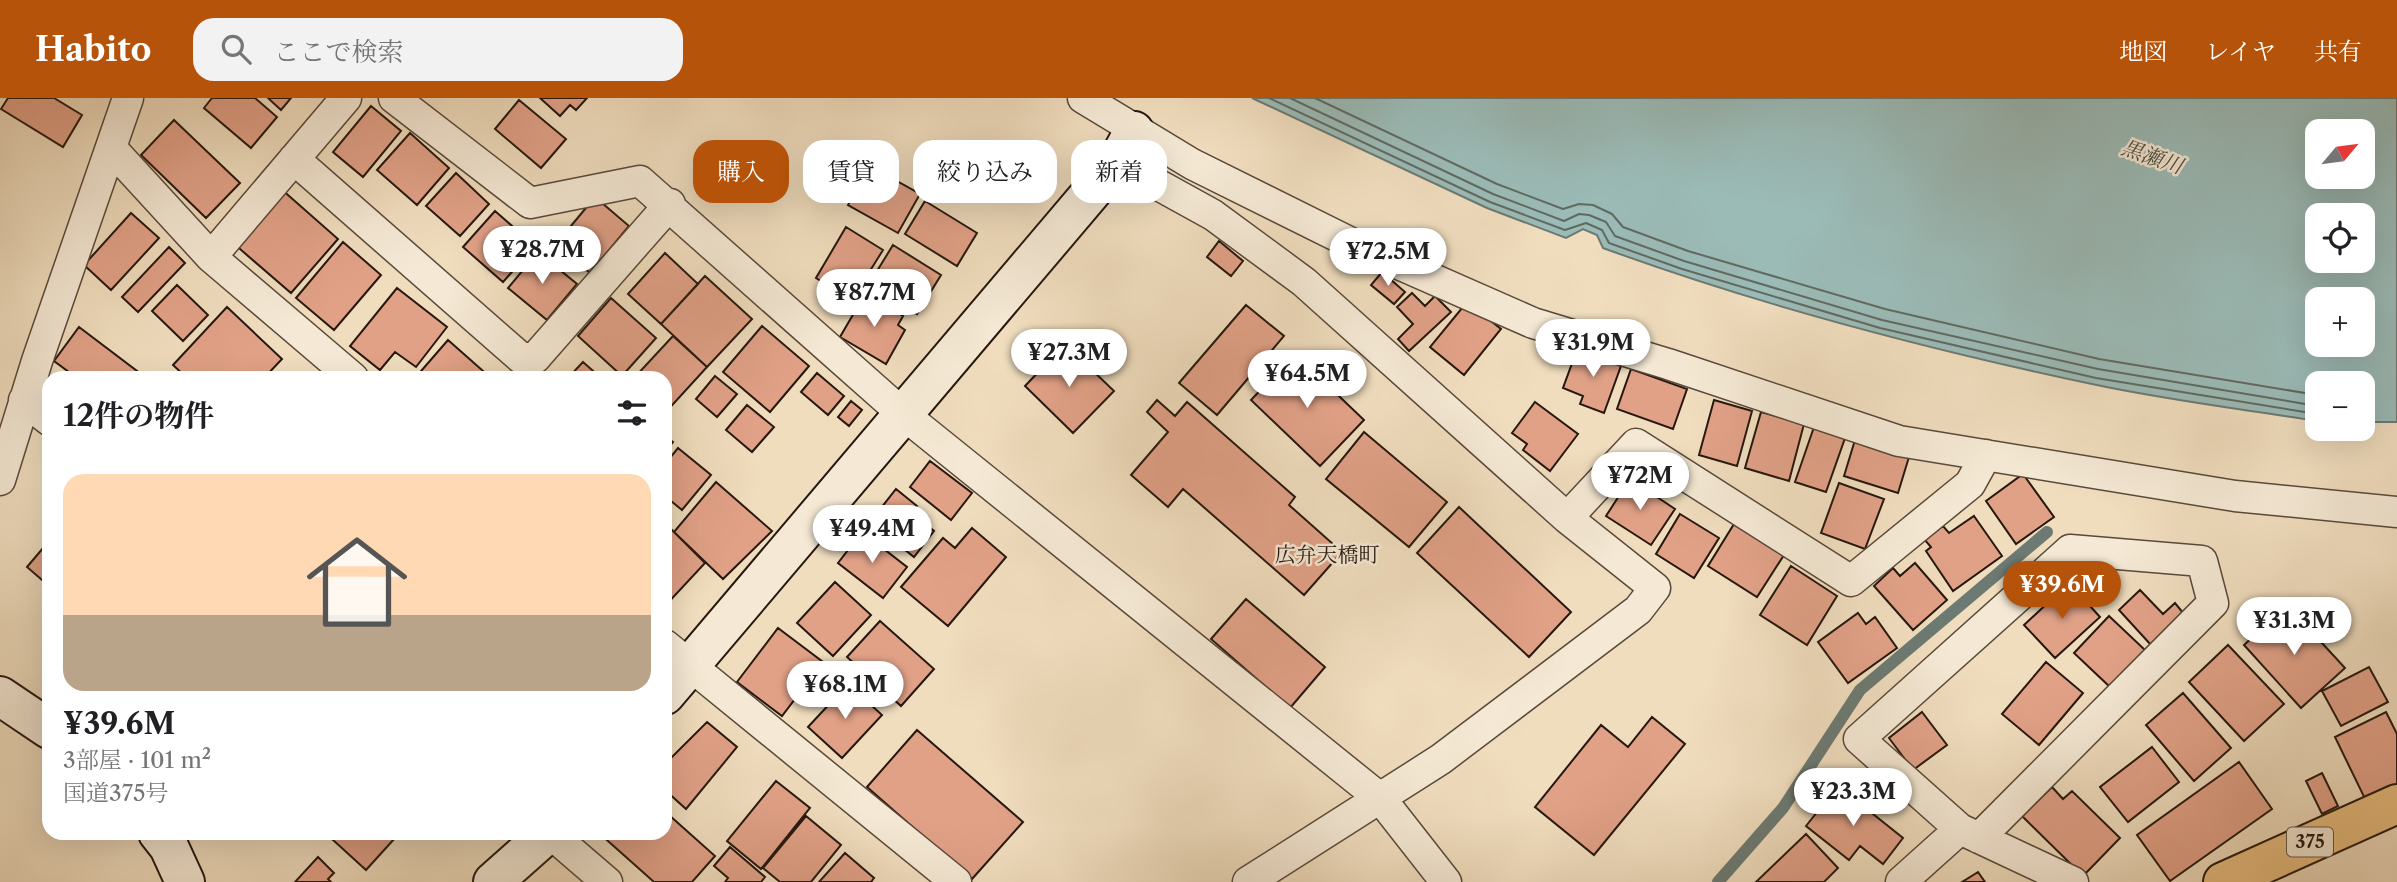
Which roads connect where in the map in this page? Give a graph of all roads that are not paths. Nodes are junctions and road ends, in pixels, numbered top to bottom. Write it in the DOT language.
graph roads {
  1 [pos="128,98"];
  2 [pos="346,98"];
  3 [pos="394,98"];
  4 [pos="1083,98"];
  5 [pos="1120,140"];
  6 [pos="111,148"];
  7 [pos="294,159"];
  8 [pos="1167,164"];
  9 [pos="1167,179"];
  10 [pos="1078,203"];
  11 [pos="670,204"];
  12 [pos="211,257"];
  13 [pos="345,371"];
  14 [pos="24,400"];
  15 [pos="904,414"];
  16 [pos="42,415"];
  17 [pos="1986,455"];
  18 [pos="0,480"];
  19 [pos="2397,512"];
  20 [pos="1567,518"];
  21 [pos="678,655"];
  22 [pos="672,673"];
  23 [pos="0,696"];
  24 [pos="42,724"];
  25 [pos="1381,799"];
  26 [pos="2397,804"];
  27 [pos="1970,833"];
  28 [pos="164,840"];
  29 [pos="541,840"];
  30 [pos="557,840"];
  31 [pos="185,882"];
  32 [pos="492,882"];
  33 [pos="607,882"];
  34 [pos="956,882"];
  35 [pos="1248,882"];
  36 [pos="1446,882"];
  37 [pos="1900,882"];
  38 [pos="2073,882"];
  39 [pos="2223,882"];
  1 -- 6 [label="street"];
  2 -- 7 [label="street"];
  3 -- 11 [label="street"];
  4 -- 5 [label="street"];
  6 -- 12 [label="street"];
  6 -- 14 [label="street"];
  7 -- 11 [label="street"];
  7 -- 12 [label="street"];
  8 -- 17 [label="street"];
  9 -- 20 [label="street"];
  10 -- 15 [label="street"];
  11 -- 15 [label="street"];
  12 -- 13 [label="street"];
  14 -- 16 [label="street"];
  14 -- 18 [label="street"];
  15 -- 21 [label="street"];
  15 -- 25 [label="street"];
  17 -- 19 [label="street"];
  17 -- 20 [label="street"];
  20 -- 25 [label="street"];
  21 -- 22 [label="street"];
  21 -- 34 [label="street"];
  23 -- 24 [label="street"];
  25 -- 35 [label="street"];
  25 -- 36 [label="street"];
  26 -- 39 [label="highway, 375"];
  27 -- 27 [label="street"];
  27 -- 37 [label="street"];
  27 -- 38 [label="street"];
  28 -- 31 [label="street"];
  29 -- 32 [label="street"];
  30 -- 33 [label="street"];
}
